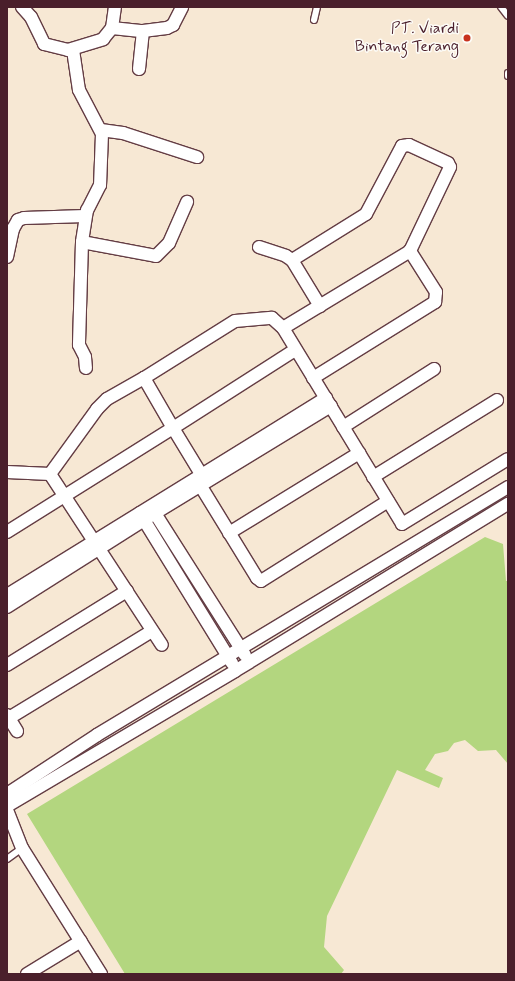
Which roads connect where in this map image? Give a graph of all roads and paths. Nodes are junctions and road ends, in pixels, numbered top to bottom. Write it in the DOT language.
graph roads {
  1 [pos="22,7"];
  2 [pos="115,7"];
  3 [pos="182,7"];
  4 [pos="317,7"];
  5 [pos="501,7"];
  6 [pos="508,16"];
  7 [pos="314,20"];
  8 [pos="112,28"];
  9 [pos="143,31"];
  10 [pos="70,50"];
  11 [pos="140,69"];
  12 [pos="508,73"];
  13 [pos="508,76"];
  14 [pos="101,130"];
  15 [pos="197,157"];
  16 [pos="187,202"];
  17 [pos="85,216"];
  18 [pos="82,242"];
  19 [pos="258,247"];
  20 [pos="410,252"];
  21 [pos="7,257"];
  22 [pos="292,260"];
  23 [pos="320,306"];
  24 [pos="283,328"];
  25 [pos="295,350"];
  26 [pos="86,368"];
  27 [pos="434,369"];
  28 [pos="144,378"];
  29 [pos="313,378"];
  30 [pos="497,400"];
  31 [pos="329,402"];
  32 [pos="343,427"];
  33 [pos="173,428"];
  34 [pos="358,453"];
  35 [pos="508,459"];
  36 [pos="8,470"];
  37 [pos="50,474"];
  38 [pos="373,477"];
  39 [pos="201,480"];
  40 [pos="508,487"];
  41 [pos="64,495"];
  42 [pos="388,501"];
  43 [pos="508,504"];
  44 [pos="153,509"];
  45 [pos="142,516"];
  46 [pos="7,532"];
  47 [pos="229,533"];
  48 [pos="96,544"];
  49 [pos="127,591"];
  50 [pos="7,595"];
  51 [pos="7,607"];
  52 [pos="152,631"];
  53 [pos="162,645"];
  54 [pos="241,649"];
  55 [pos="229,656"];
  56 [pos="250,662"];
  57 [pos="7,665"];
  58 [pos="235,671"];
  59 [pos="8,717"];
  60 [pos="17,731"];
  61 [pos="7,794"];
  62 [pos="7,806"];
  63 [pos="7,810"];
  64 [pos="10,826"];
  65 [pos="22,848"];
  66 [pos="7,859"];
  67 [pos="81,941"];
  68 [pos="99,973"];
  69 [pos="27,974"];
  1 -- 10 [label="street"];
  2 -- 8 [label="street"];
  3 -- 9 [label="street"];
  4 -- 7 [label="lane"];
  5 -- 6 [label="lane"];
  8 -- 9 [label="street"];
  8 -- 10 [label="street"];
  9 -- 11 [label="street"];
  10 -- 14 [label="street"];
  12 -- 13 [label="lane"];
  14 -- 15 [label="street"];
  14 -- 17 [label="street"];
  16 -- 18 [label="street"];
  17 -- 18 [label="street"];
  17 -- 21 [label="street"];
  18 -- 26 [label="street"];
  19 -- 22 [label="street"];
  20 -- 22 [label="street"];
  20 -- 23 [label="street"];
  20 -- 29 [label="street"];
  22 -- 23 [label="street"];
  23 -- 24 [label="street"];
  24 -- 25 [label="street"];
  24 -- 28 [label="street"];
  25 -- 29 [label="street"];
  25 -- 33 [label="street"];
  27 -- 32 [label="street"];
  28 -- 33 [label="street"];
  28 -- 37 [label="street"];
  29 -- 31 [label="street"];
  30 -- 38 [label="street"];
  31 -- 32 [label="street"];
  31 -- 39 [label="street"];
  32 -- 34 [label="street"];
  33 -- 39 [label="street"];
  33 -- 41 [label="street"];
  34 -- 38 [label="street"];
  34 -- 47 [label="street"];
  35 -- 42 [label="street"];
  36 -- 37 [label="street"];
  37 -- 41 [label="street"];
  38 -- 42 [label="street"];
  39 -- 44 [label="street"];
  39 -- 47 [label="street"];
  40 -- 54 [label="street"];
  41 -- 46 [label="street"];
  41 -- 48 [label="street"];
  42 -- 47 [label="street"];
  43 -- 56 [label="street"];
  44 -- 45 [label="street"];
  44 -- 54 [label="street"];
  45 -- 48 [label="street"];
  45 -- 55 [label="street"];
  48 -- 49 [label="street"];
  48 -- 50 [label="street"];
  48 -- 51 [label="street"];
  49 -- 52 [label="street"];
  49 -- 57 [label="street"];
  52 -- 53 [label="street"];
  52 -- 59 [label="street"];
  54 -- 55 [label="street"];
  54 -- 56 [label="street"];
  55 -- 58 [label="street"];
  55 -- 61 [label="street"];
  56 -- 58 [label="street"];
  58 -- 62 [label="street"];
  59 -- 60 [label="street"];
  63 -- 64 [label="street"];
  64 -- 65 [label="street"];
  65 -- 66 [label="lane"];
  65 -- 67 [label="street"];
  67 -- 68 [label="street"];
  67 -- 69 [label="street"];
}
